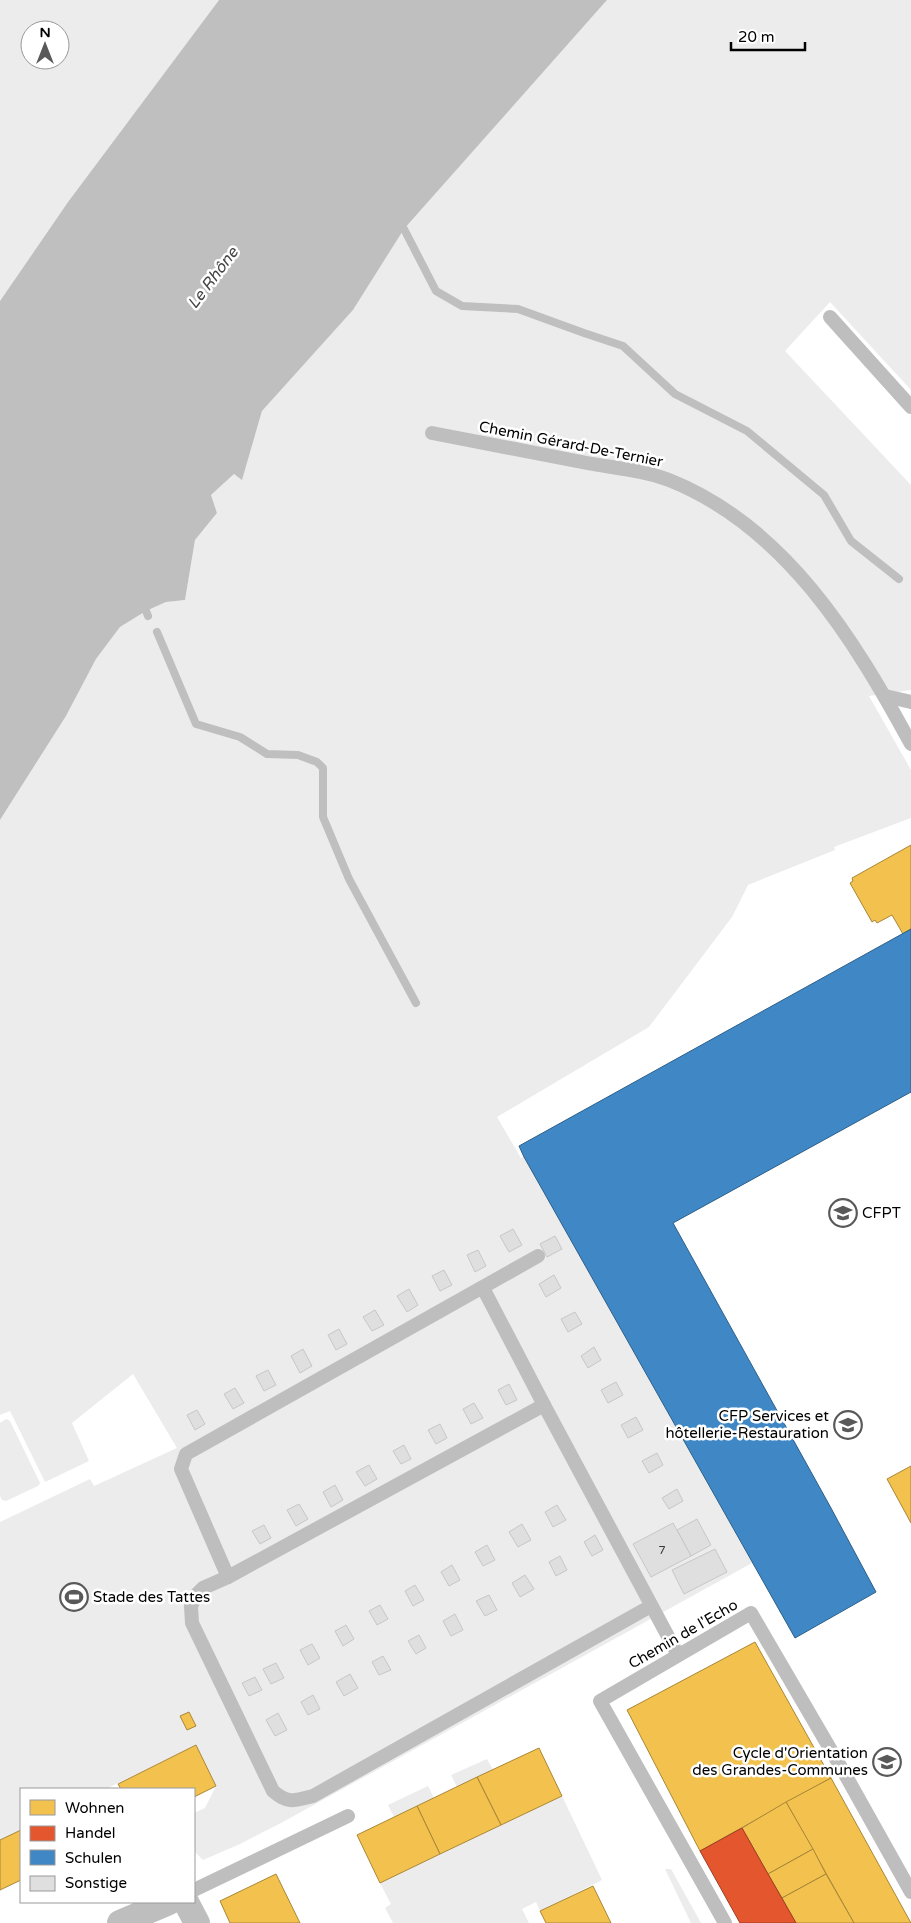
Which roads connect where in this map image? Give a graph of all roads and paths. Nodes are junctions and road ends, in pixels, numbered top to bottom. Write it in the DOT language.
graph roads {
  1 [pos="830,317"];
  2 [pos="911,407"];
  3 [pos="432,433"];
  4 [pos="885,696"];
  5 [pos="911,702"];
  6 [pos="911,744"];
  7 [pos="538,1256"];
  8 [pos="483,1288"];
  9 [pos="544,1405"];
  10 [pos="228,1577"];
  11 [pos="652,1606"];
  12 [pos="678,1655"];
  13 [pos="348,1816"];
  14 [pos="195,1890"];
  15 [pos="911,1892"];
  16 [pos="167,1903"];
  17 [pos="187,1903"];
  18 [pos="120,1923"];
  19 [pos="197,1923"];
  20 [pos="725,1923"];
  1 -- 2 [label="lane"];
  3 -- 4 [label="lane, Chemin Gérard-De-Ternier"];
  4 -- 5 [label="lane"];
  4 -- 6 [label="lane, Chemin Gérard-De-Ternier"];
  7 -- 8 [label="lane"];
  8 -- 9 [label="lane"];
  8 -- 10 [label="lane"];
  9 -- 10 [label="lane"];
  9 -- 11 [label="lane"];
  10 -- 11 [label="lane"];
  11 -- 12 [label="lane"];
  12 -- 15 [label="lane, Chemin de l'Echo"];
  12 -- 20 [label="lane, Chemin de l'Echo"];
  13 -- 14 [label="lane"];
  16 -- 18 [label="street"];
  17 -- 19 [label="street"];
}
